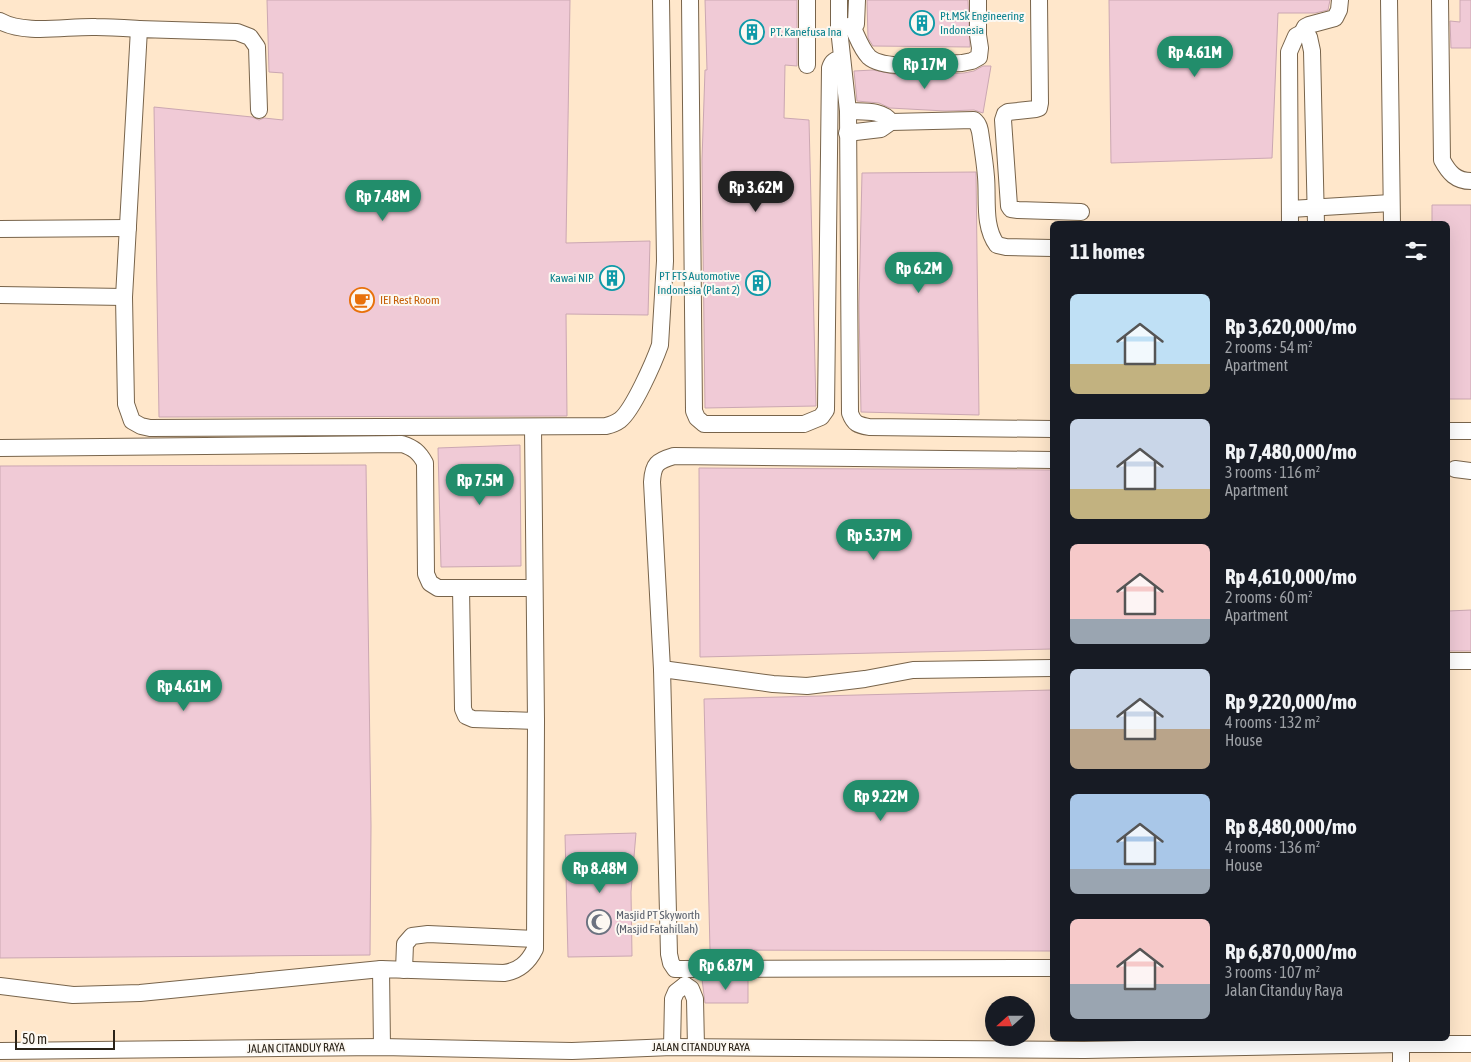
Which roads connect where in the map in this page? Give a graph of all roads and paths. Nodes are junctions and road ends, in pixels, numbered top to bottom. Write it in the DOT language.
graph roads {
  1 [pos="662,0"];
  2 [pos="690,0"];
  3 [pos="807,0"];
  4 [pos="839,0"];
  5 [pos="857,0"];
  6 [pos="978,0"];
  7 [pos="1039,0"];
  8 [pos="1340,0"];
  9 [pos="1389,0"];
  10 [pos="1440,0"];
  11 [pos="0,21"];
  12 [pos="846,27"];
  13 [pos="138,29"];
  14 [pos="1302,33"];
  15 [pos="842,59"];
  16 [pos="807,65"];
  17 [pos="259,110"];
  18 [pos="848,111"];
  19 [pos="891,122"];
  20 [pos="847,133"];
  21 [pos="1290,166"];
  22 [pos="1315,166"];
  23 [pos="1471,181"];
  24 [pos="1392,203"];
  25 [pos="1081,212"];
  26 [pos="1290,216"];
  27 [pos="1316,216"];
  28 [pos="1392,221"];
  29 [pos="128,228"];
  30 [pos="0,229"];
  31 [pos="1050,248"];
  32 [pos="0,295"];
  33 [pos="124,297"];
  34 [pos="533,427"];
  35 [pos="1050,428"];
  36 [pos="1450,431"];
  37 [pos="1471,431"];
  38 [pos="0,448"];
  39 [pos="1050,460"];
  40 [pos="461,588"];
  41 [pos="534,588"];
  42 [pos="1450,661"];
  43 [pos="1471,661"];
  44 [pos="1050,668"];
  45 [pos="662,669"];
  46 [pos="536,721"];
  47 [pos="535,939"];
  48 [pos="1050,968"];
  49 [pos="381,969"];
  50 [pos="404,970"];
  51 [pos="684,977"];
  52 [pos="0,986"];
  53 [pos="1401,1041"];
  54 [pos="1471,1044"];
  55 [pos="382,1047"];
  56 [pos="672,1047"];
  57 [pos="696,1047"];
  58 [pos="0,1051"];
  59 [pos="572,1056"];
  60 [pos="1084,1056"];
  61 [pos="1401,1062"];
  1 -- 34 [label="street"];
  2 -- 15 [label="street"];
  3 -- 16 [label="street"];
  4 -- 12 [label="street"];
  5 -- 12 [label="street"];
  6 -- 12 [label="street"];
  7 -- 25 [label="street"];
  8 -- 14 [label="street"];
  9 -- 24 [label="street"];
  10 -- 23 [label="street"];
  11 -- 13 [label="street"];
  12 -- 15 [label="street"];
  13 -- 17 [label="street"];
  13 -- 29 [label="street"];
  14 -- 21 [label="street"];
  14 -- 22 [label="street"];
  15 -- 18 [label="street"];
  18 -- 19 [label="street"];
  18 -- 20 [label="street"];
  19 -- 20 [label="street"];
  19 -- 31 [label="street"];
  20 -- 35 [label="street"];
  21 -- 22 [label="street"];
  21 -- 26 [label="street"];
  22 -- 27 [label="street"];
  24 -- 27 [label="street"];
  24 -- 28 [label="street"];
  26 -- 27 [label="street"];
  29 -- 30 [label="street"];
  29 -- 33 [label="street"];
  32 -- 33 [label="street"];
  33 -- 34 [label="street"];
  34 -- 41 [label="street"];
  36 -- 37 [label="street"];
  38 -- 40 [label="street"];
  39 -- 45 [label="street"];
  40 -- 41 [label="street"];
  40 -- 46 [label="street"];
  41 -- 46 [label="street"];
  42 -- 43 [label="street"];
  44 -- 45 [label="street"];
  45 -- 51 [label="street"];
  46 -- 47 [label="street"];
  47 -- 50 [label="street"];
  47 -- 50 [label="street"];
  48 -- 51 [label="street"];
  49 -- 50 [label="street"];
  49 -- 52 [label="street"];
  49 -- 55 [label="street"];
  51 -- 56 [label="street"];
  51 -- 57 [label="street"];
  53 -- 54 [label="street, JALAN CITANDUY RAYA"];
  53 -- 60 [label="street, JALAN CITANDUY RAYA"];
  53 -- 61 [label="street"];
  55 -- 58 [label="street, JALAN CITANDUY RAYA"];
  55 -- 59 [label="street, JALAN CITANDUY RAYA"];
  56 -- 57 [label="street, JALAN CITANDUY RAYA"];
  56 -- 59 [label="street, JALAN CITANDUY RAYA"];
  57 -- 60 [label="street, JALAN CITANDUY RAYA"];
}
